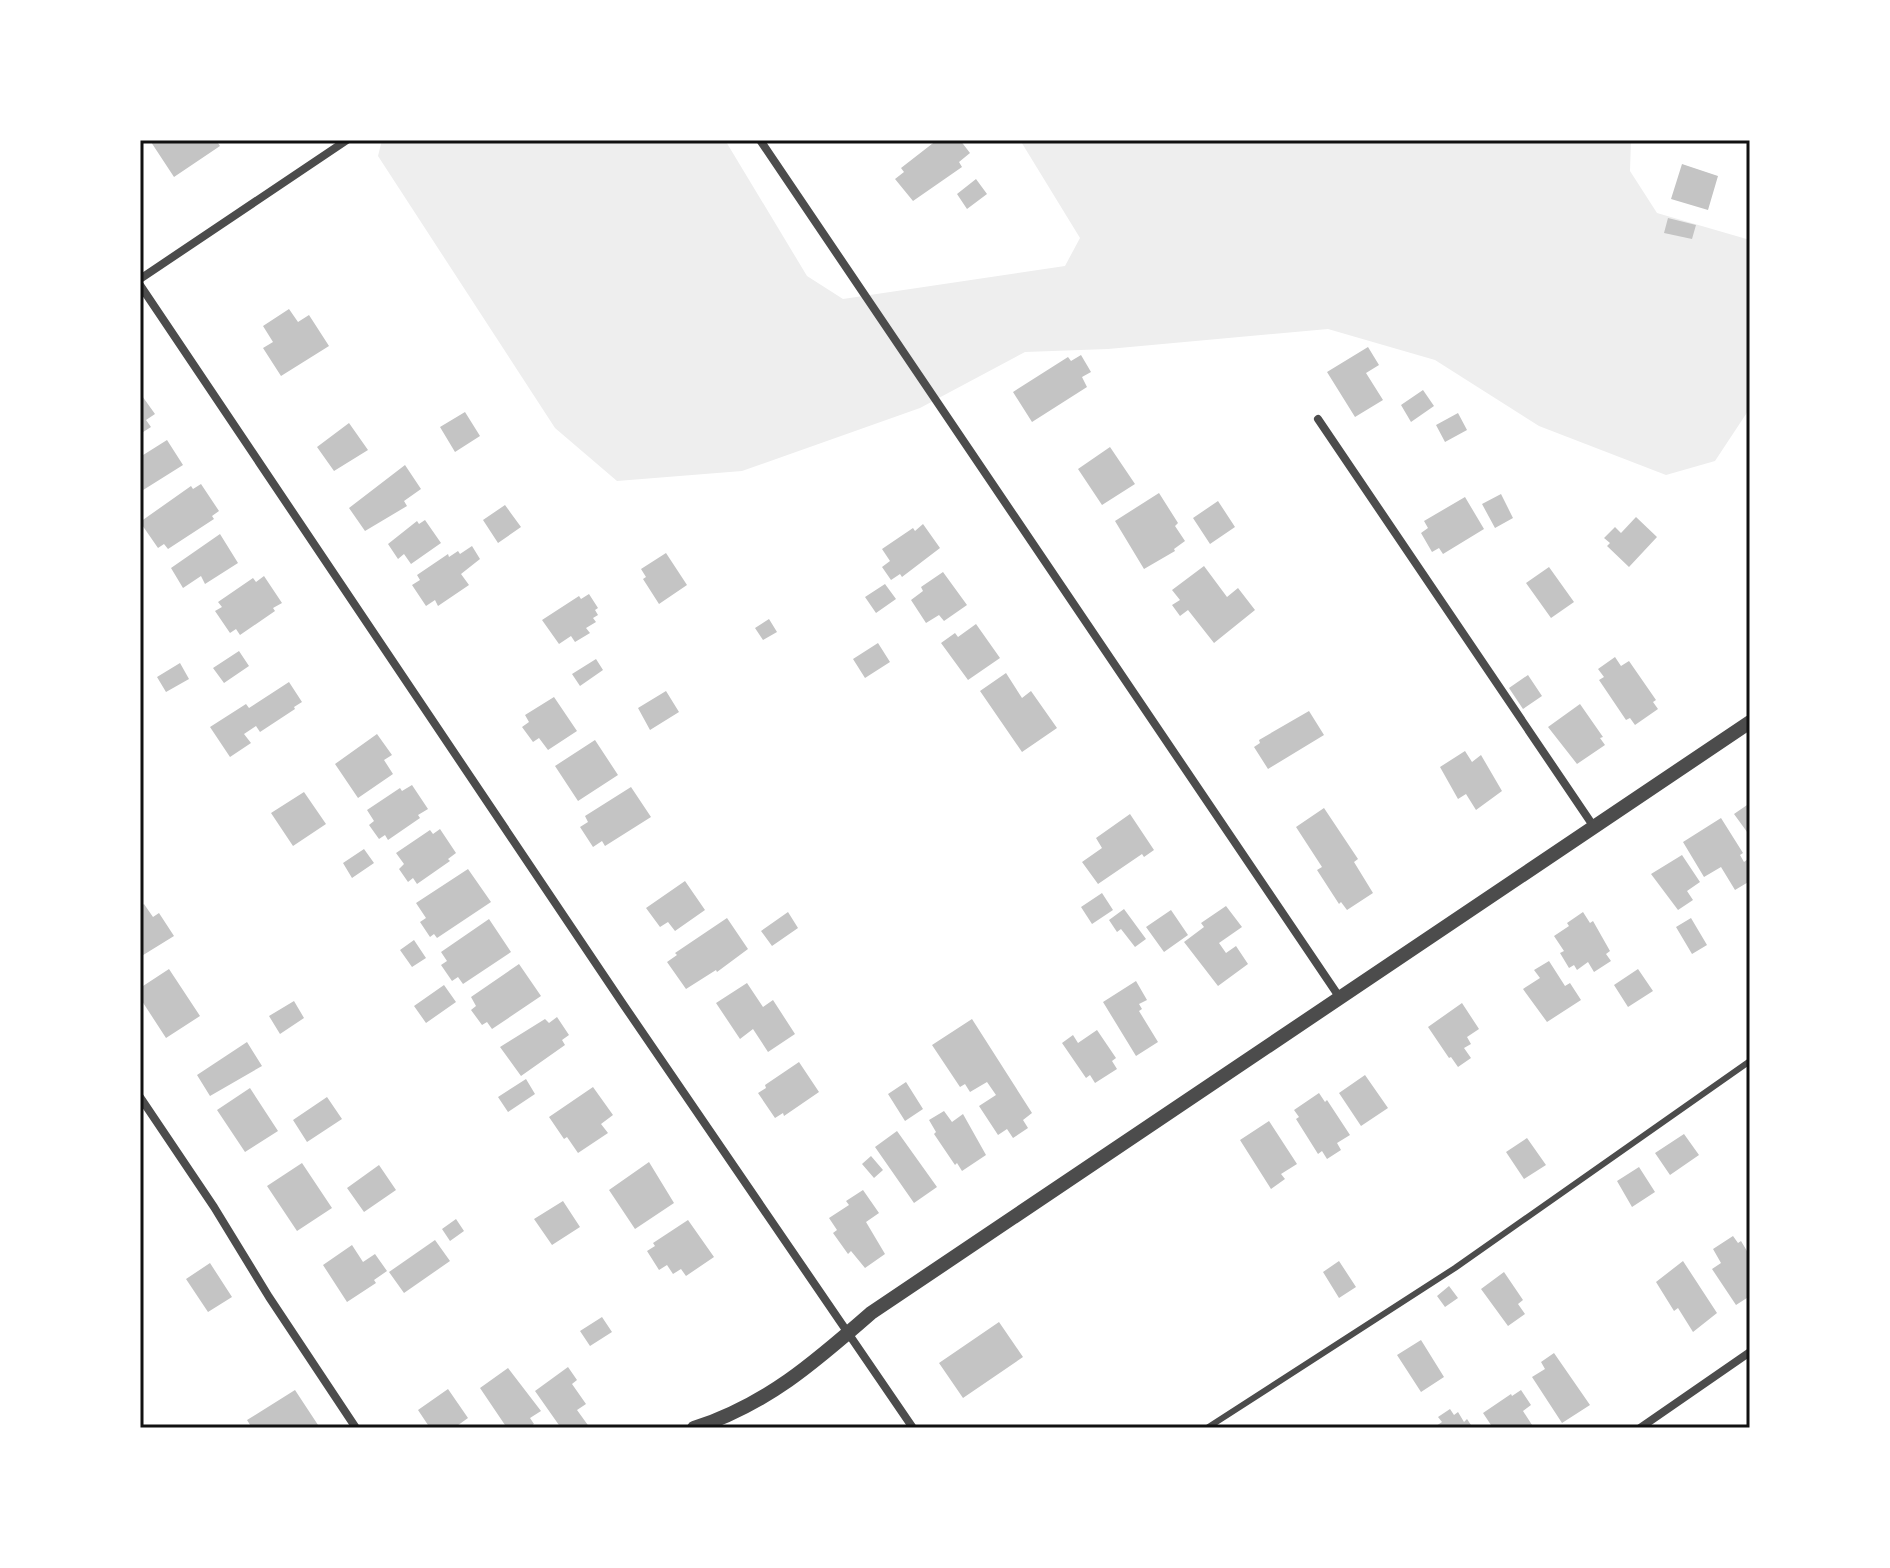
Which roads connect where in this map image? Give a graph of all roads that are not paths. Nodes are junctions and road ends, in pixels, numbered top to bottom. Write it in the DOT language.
graph roads {
  1 [pos="347,140"];
  2 [pos="760,140"];
  3 [pos="140,279"];
  4 [pos="140,285"];
  5 [pos="1318,419"];
  6 [pos="1750,722"];
  7 [pos="1594,827"];
  8 [pos="1340,998"];
  9 [pos="1750,1061"];
  10 [pos="140,1097"];
  11 [pos="848,1334"];
  12 [pos="1750,1352"];
  13 [pos="356,1428"];
  14 [pos="694,1428"];
  15 [pos="913,1428"];
  16 [pos="1207,1428"];
  17 [pos="1640,1428"];
  1 -- 3 [label="street"];
  2 -- 8 [label="street"];
  4 -- 11 [label="street"];
  5 -- 7 [label="street"];
  6 -- 7 [label="street"];
  7 -- 8 [label="street"];
  8 -- 11 [label="street"];
  9 -- 16 [label="lane"];
  10 -- 13 [label="street"];
  11 -- 14 [label="street"];
  11 -- 15 [label="street"];
  12 -- 17 [label="street"];
}
